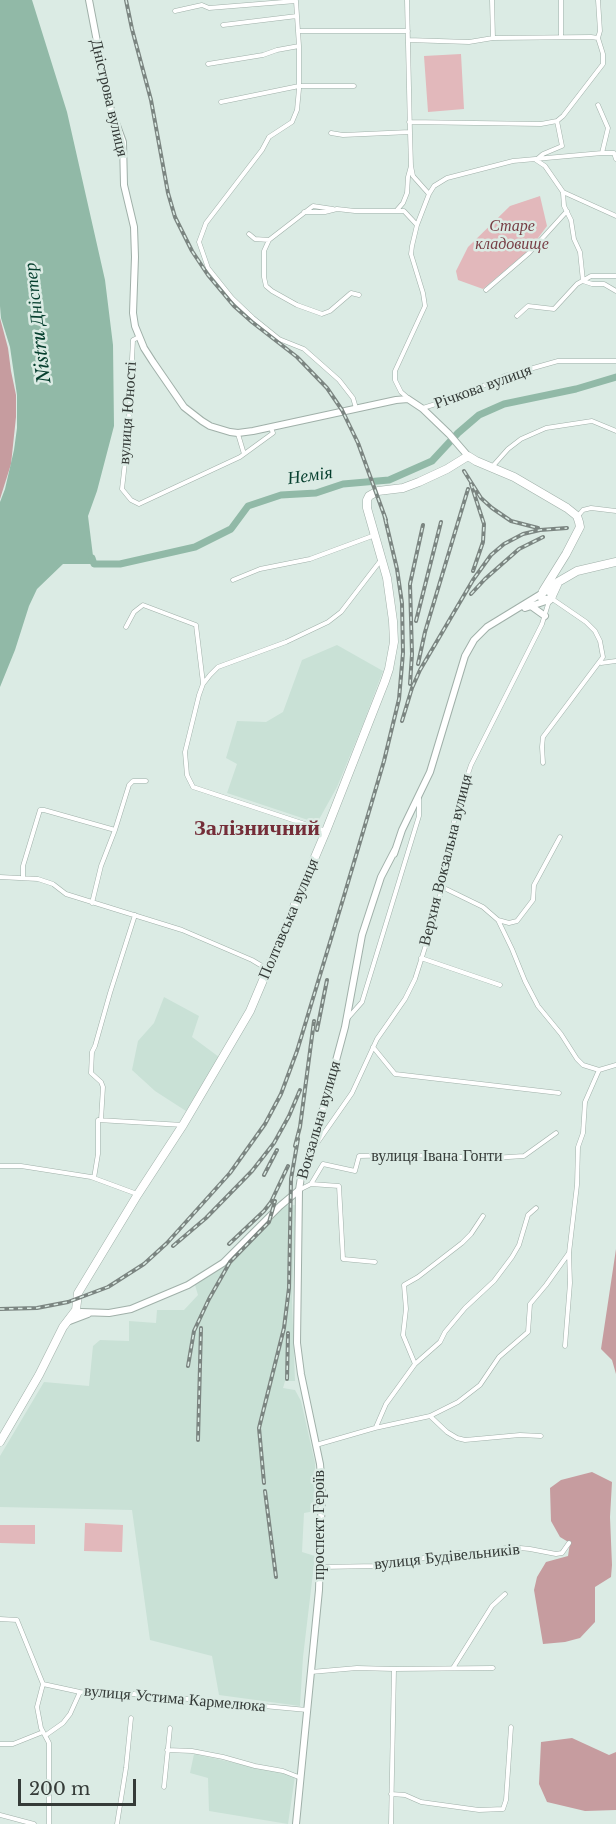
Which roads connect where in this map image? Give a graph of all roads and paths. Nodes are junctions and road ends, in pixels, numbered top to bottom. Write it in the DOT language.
graph roads {
  1 [pos="88,0"];
  2 [pos="296,0"];
  3 [pos="407,0"];
  4 [pos="492,0"];
  5 [pos="561,0"];
  6 [pos="598,0"];
  7 [pos="176,11"];
  8 [pos="297,16"];
  9 [pos="223,26"];
  10 [pos="299,31"];
  11 [pos="408,31"];
  12 [pos="561,36"];
  13 [pos="493,38"];
  14 [pos="598,38"];
  15 [pos="408,40"];
  16 [pos="299,46"];
  17 [pos="208,64"];
  18 [pos="299,86"];
  19 [pos="354,86"];
  20 [pos="221,102"];
  21 [pos="598,105"];
  22 [pos="557,121"];
  23 [pos="409,122"];
  24 [pos="410,132"];
  25 [pos="331,134"];
  26 [pos="602,153"];
  27 [pos="615,153"];
  28 [pos="616,159"];
  29 [pos="536,160"];
  30 [pos="411,166"];
  31 [pos="563,192"];
  32 [pos="429,194"];
  33 [pos="397,210"];
  34 [pos="567,211"];
  35 [pos="616,216"];
  36 [pos="417,225"];
  37 [pos="249,234"];
  38 [pos="269,240"];
  39 [pos="616,276"];
  40 [pos="583,281"];
  41 [pos="486,290"];
  42 [pos="616,291"];
  43 [pos="359,295"];
  44 [pos="517,316"];
  45 [pos="139,338"];
  46 [pos="616,361"];
  47 [pos="408,399"];
  48 [pos="356,408"];
  49 [pos="423,409"];
  50 [pos="271,427"];
  51 [pos="616,431"];
  52 [pos="238,433"];
  53 [pos="244,454"];
  54 [pos="468,456"];
  55 [pos="492,468"];
  56 [pos="616,511"];
  57 [pos="577,516"];
  58 [pos="375,535"];
  59 [pos="565,556"];
  60 [pos="382,559"];
  61 [pos="616,562"];
  62 [pos="577,571"];
  63 [pos="232,580"];
  64 [pos="550,592"];
  65 [pos="531,606"];
  66 [pos="518,609"];
  67 [pos="545,616"];
  68 [pos="126,627"];
  69 [pos="616,661"];
  70 [pos="600,663"];
  71 [pos="203,684"];
  72 [pos="543,763"];
  73 [pos="146,781"];
  74 [pos="419,794"];
  75 [pos="115,830"];
  76 [pos="326,831"];
  77 [pos="560,837"];
  78 [pos="0,877"];
  79 [pos="23,878"];
  80 [pos="442,887"];
  81 [pos="92,903"];
  82 [pos="135,915"];
  83 [pos="498,920"];
  84 [pos="421,958"];
  85 [pos="268,969"];
  86 [pos="500,985"];
  87 [pos="347,1019"];
  88 [pos="373,1047"];
  89 [pos="616,1065"];
  90 [pos="599,1070"];
  91 [pos="559,1093"];
  92 [pos="322,1114"];
  93 [pos="100,1120"];
  94 [pos="333,1120"];
  95 [pos="183,1125"];
  96 [pos="556,1133"];
  97 [pos="312,1150"];
  98 [pos="0,1166"];
  99 [pos="94,1178"];
  100 [pos="311,1184"];
  101 [pos="299,1190"];
  102 [pos="138,1194"];
  103 [pos="536,1208"];
  104 [pos="483,1216"];
  105 [pos="569,1253"];
  106 [pos="375,1262"];
  107 [pos="75,1309"];
  108 [pos="91,1312"];
  109 [pos="67,1322"];
  110 [pos="565,1346"];
  111 [pos="415,1364"];
  112 [pos="430,1416"];
  113 [pos="375,1428"];
  114 [pos="541,1436"];
  115 [pos="0,1442"];
  116 [pos="316,1445"];
  117 [pos="570,1543"];
  118 [pos="320,1567"];
  119 [pos="505,1594"];
  120 [pos="0,1618"];
  121 [pos="493,1668"];
  122 [pos="453,1669"];
  123 [pos="394,1670"];
  124 [pos="311,1672"];
  125 [pos="43,1684"];
  126 [pos="80,1692"];
  127 [pos="308,1710"];
  128 [pos="131,1718"];
  129 [pos="511,1727"];
  130 [pos="170,1728"];
  131 [pos="45,1733"];
  132 [pos="0,1744"];
  133 [pos="167,1750"];
  134 [pos="302,1778"];
  135 [pos="164,1786"];
  136 [pos="391,1794"];
  137 [pos="0,1815"];
  138 [pos="34,1824"];
  139 [pos="49,1824"];
  140 [pos="117,1824"];
  141 [pos="296,1824"];
  142 [pos="392,1824"];
  1 -- 45 [label="main road, Дністрова вулиця"];
  2 -- 7 [label="street"];
  2 -- 8 [label="street"];
  3 -- 11 [label="street"];
  4 -- 13 [label="street"];
  5 -- 12 [label="street"];
  6 -- 14 [label="street"];
  8 -- 9 [label="street"];
  8 -- 10 [label="street"];
  10 -- 11 [label="street"];
  10 -- 16 [label="street"];
  11 -- 15 [label="street"];
  12 -- 13 [label="street"];
  12 -- 14 [label="street"];
  13 -- 15 [label="street"];
  14 -- 22 [label="street"];
  15 -- 23 [label="street"];
  16 -- 17 [label="street"];
  16 -- 18 [label="street"];
  18 -- 19 [label="street"];
  18 -- 20 [label="street"];
  18 -- 48 [label="street"];
  21 -- 26 [label="street"];
  22 -- 23 [label="street"];
  22 -- 29 [label="street"];
  23 -- 24 [label="street"];
  24 -- 25 [label="street"];
  24 -- 30 [label="street"];
  26 -- 27 [label="street"];
  26 -- 29 [label="street"];
  27 -- 28 [label="street"];
  29 -- 31 [label="street"];
  29 -- 32 [label="street"];
  30 -- 32 [label="street"];
  30 -- 33 [label="street"];
  31 -- 34 [label="street"];
  31 -- 35 [label="street"];
  32 -- 36 [label="street"];
  33 -- 36 [label="street"];
  33 -- 38 [label="street"];
  34 -- 40 [label="street"];
  34 -- 41 [label="street"];
  36 -- 47 [label="street"];
  37 -- 38 [label="street"];
  38 -- 43 [label="street"];
  39 -- 40 [label="street"];
  40 -- 42 [label="street"];
  40 -- 44 [label="street"];
  45 -- 52 [label="main road, вулиця Юності"];
  45 -- 53 [label="street, вулиця Юності"];
  46 -- 49 [label="street, Річкова вулиця"];
  47 -- 48 [label="main road, вулиця Юності"];
  47 -- 49 [label="main road"];
  48 -- 50 [label="main road, вулиця Юності"];
  49 -- 54 [label="main road"];
  50 -- 52 [label="main road, вулиця Юності"];
  50 -- 53 [label="street, вулиця Юності"];
  51 -- 55 [label="street"];
  52 -- 53 [label="street"];
  54 -- 55 [label="highway"];
  54 -- 58 [label="highway, Полтавська вулиця"];
  55 -- 57 [label="highway"];
  56 -- 57 [label="street"];
  57 -- 59 [label="highway, Вокзальна вулиця"];
  58 -- 60 [label="highway, Полтавська вулиця"];
  58 -- 63 [label="street"];
  59 -- 62 [label="highway"];
  59 -- 64 [label="highway, Вокзальна вулиця"];
  60 -- 71 [label="street"];
  60 -- 76 [label="highway, Полтавська вулиця"];
  61 -- 62 [label="highway"];
  62 -- 64 [label="highway"];
  64 -- 65 [label="main road, Вокзальна вулиця"];
  64 -- 66 [label="main road, Вокзальна вулиця"];
  64 -- 67 [label="street, Верхня Вокзальна вулиця"];
  64 -- 70 [label="street"];
  65 -- 66 [label="main road, Вокзальна вулиця"];
  65 -- 67 [label="main road"];
  66 -- 74 [label="main road, Вокзальна вулиця"];
  67 -- 80 [label="street, Верхня Вокзальна вулиця"];
  68 -- 71 [label="street"];
  69 -- 70 [label="street"];
  70 -- 72 [label="street"];
  71 -- 76 [label="street"];
  73 -- 75 [label="street"];
  74 -- 87 [label="main road, Вокзальна вулиця"];
  74 -- 87 [label="street, Вокзальна вулиця"];
  75 -- 79 [label="street"];
  75 -- 81 [label="street"];
  76 -- 85 [label="highway, Полтавська вулиця"];
  77 -- 83 [label="street"];
  78 -- 79 [label="street"];
  79 -- 81 [label="street"];
  80 -- 83 [label="street"];
  80 -- 84 [label="street, Верхня Вокзальна вулиця"];
  81 -- 82 [label="street"];
  82 -- 85 [label="street"];
  82 -- 93 [label="street"];
  83 -- 90 [label="street"];
  84 -- 86 [label="street, Верхня Вокзальна вулиця"];
  84 -- 88 [label="street, Верхня Вокзальна вулиця"];
  85 -- 95 [label="highway, Полтавська вулиця"];
  87 -- 92 [label="main road, Вокзальна вулиця"];
  88 -- 91 [label="street"];
  88 -- 94 [label="street, Верхня Вокзальна вулиця"];
  89 -- 90 [label="street"];
  90 -- 105 [label="street"];
  92 -- 94 [label="street"];
  92 -- 97 [label="main road, Вокзальна вулиця"];
  93 -- 95 [label="street"];
  93 -- 99 [label="street"];
  94 -- 97 [label="street, Верхня Вокзальна вулиця"];
  95 -- 102 [label="highway, Полтавська вулиця"];
  96 -- 100 [label="street, вулиця Івана Гонти"];
  97 -- 101 [label="main road, Вокзальна вулиця"];
  98 -- 99 [label="street"];
  99 -- 102 [label="street"];
  100 -- 101 [label="street, вулиця Івана Гонти"];
  100 -- 106 [label="street"];
  101 -- 108 [label="main road, Вокзальна вулиця"];
  101 -- 116 [label="main road, проспект Героїв"];
  102 -- 107 [label="highway, Полтавська вулиця"];
  103 -- 111 [label="street"];
  104 -- 111 [label="street"];
  105 -- 110 [label="street"];
  105 -- 112 [label="street"];
  107 -- 108 [label="main road, Вокзальна вулиця"];
  107 -- 108 [label="main road"];
  107 -- 109 [label="highway, Полтавська вулиця"];
  108 -- 109 [label="main road, Вокзальна вулиця"];
  109 -- 115 [label="highway, Полтавська вулиця"];
  111 -- 113 [label="street"];
  112 -- 113 [label="street"];
  112 -- 114 [label="street"];
  113 -- 116 [label="street"];
  116 -- 118 [label="main road, проспект Героїв"];
  117 -- 118 [label="street, вулиця Будівельників"];
  118 -- 124 [label="main road, проспект Героїв"];
  119 -- 122 [label="street"];
  120 -- 125 [label="street"];
  121 -- 122 [label="street"];
  122 -- 123 [label="street"];
  123 -- 124 [label="street"];
  123 -- 136 [label="street"];
  124 -- 127 [label="main road, проспект Героїв"];
  125 -- 126 [label="street, вулиця Устима Кармелюка"];
  125 -- 131 [label="street"];
  126 -- 127 [label="street, вулиця Устима Кармелюка"];
  126 -- 131 [label="street"];
  127 -- 134 [label="main road, проспект Героїв"];
  128 -- 140 [label="street"];
  129 -- 136 [label="street"];
  130 -- 133 [label="street"];
  131 -- 132 [label="street"];
  131 -- 139 [label="street"];
  133 -- 134 [label="street"];
  133 -- 135 [label="street"];
  134 -- 141 [label="main road, проспект Героїв"];
  136 -- 142 [label="street"];
  137 -- 138 [label="street"];
}
